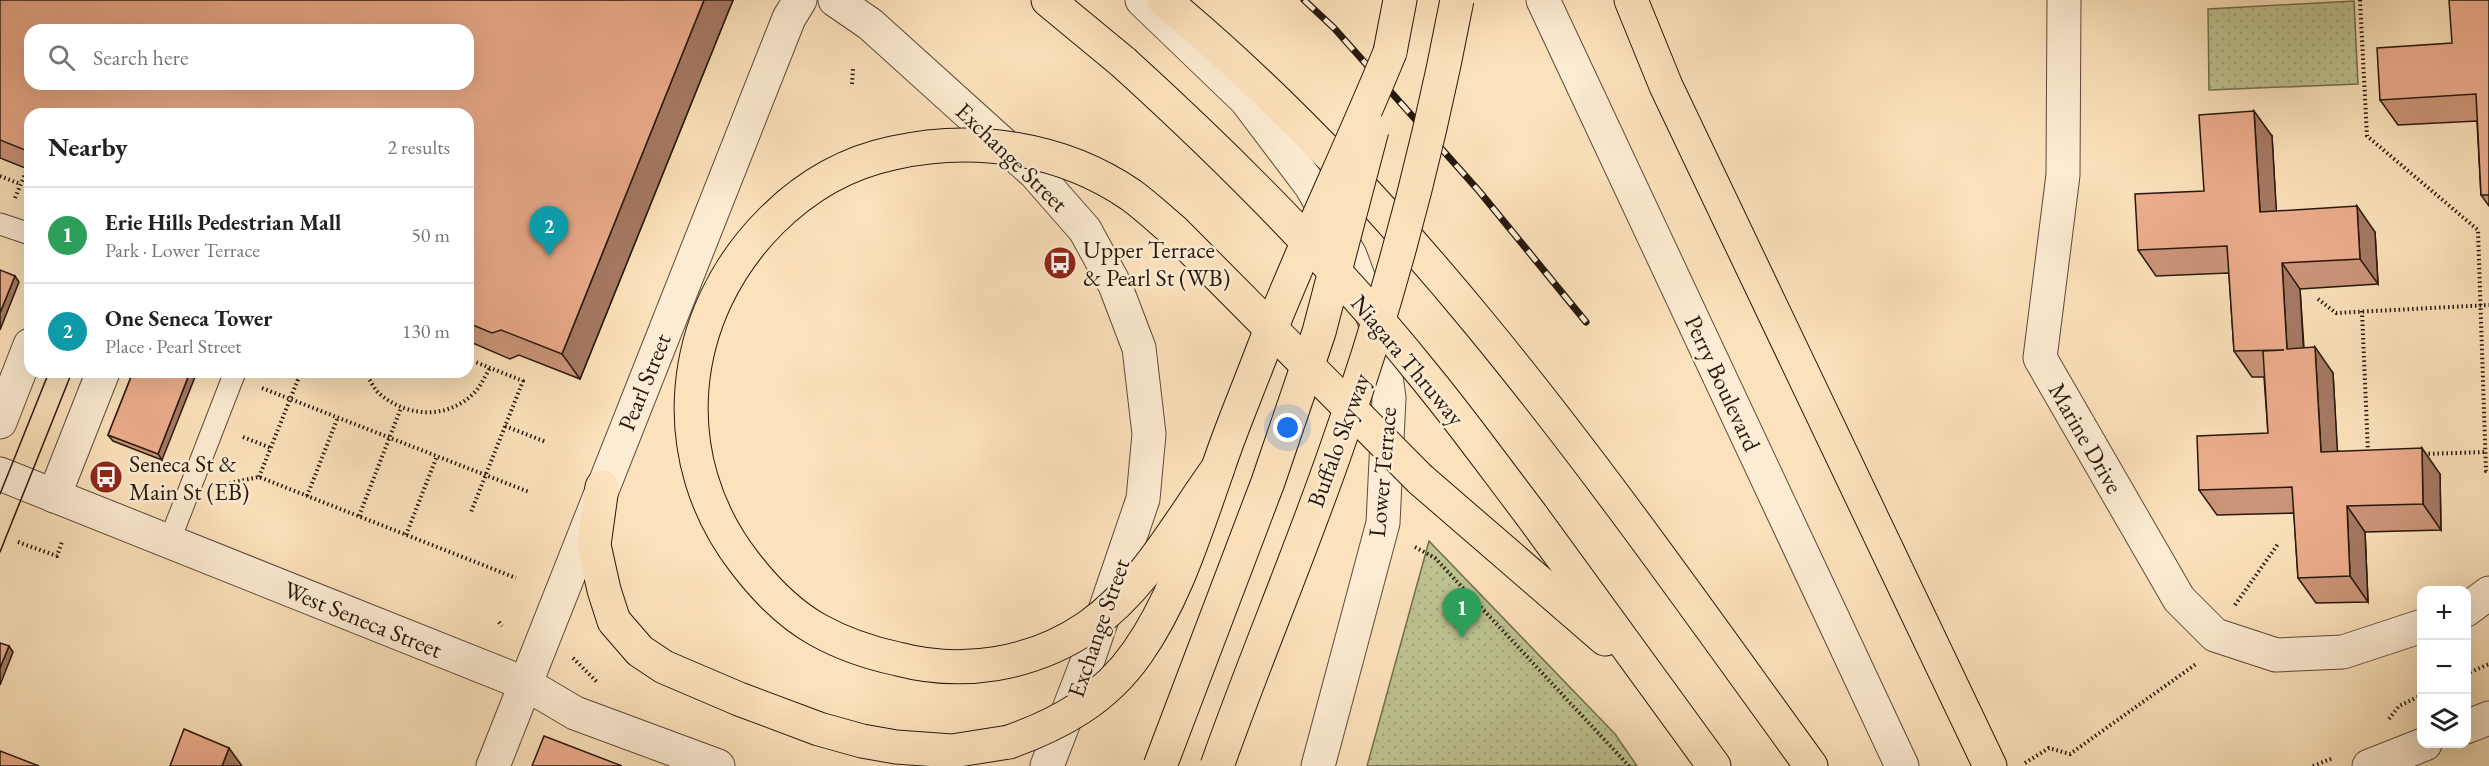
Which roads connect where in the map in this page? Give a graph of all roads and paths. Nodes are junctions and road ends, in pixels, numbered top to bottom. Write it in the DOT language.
graph roads {
  1 [pos="800,0"];
  2 [pos="835,0"];
  3 [pos="1048,0"];
  4 [pos="1142,0"];
  5 [pos="1164,0"];
  6 [pos="1400,0"];
  7 [pos="1457,0"];
  8 [pos="1543,0"];
  9 [pos="1631,0"];
  10 [pos="2064,0"];
  11 [pos="2360,0"];
  12 [pos="1390,52"];
  13 [pos="853,69"];
  14 [pos="852,84"];
  15 [pos="24,175"];
  16 [pos="0,176"];
  17 [pos="20,184"];
  18 [pos="13,204"];
  19 [pos="0,225"];
  20 [pos="24,232"];
  21 [pos="2318,300"];
  22 [pos="2489,305"];
  23 [pos="2481,306"];
  24 [pos="2362,311"];
  25 [pos="24,360"];
  26 [pos="474,361"];
  27 [pos="490,368"];
  28 [pos="101,378"];
  29 [pos="233,378"];
  30 [pos="299,378"];
  31 [pos="369,378"];
  32 [pos="257,386"];
  33 [pos="291,399"];
  34 [pos="401,408"];
  35 [pos="338,417"];
  36 [pos="0,422"];
  37 [pos="504,426"];
  38 [pos="238,435"];
  39 [pos="390,438"];
  40 [pos="546,442"];
  41 [pos="271,448"];
  42 [pos="2486,452"];
  43 [pos="2415,455"];
  44 [pos="437,456"];
  45 [pos="2368,457"];
  46 [pos="1218,468"];
  47 [pos="2489,472"];
  48 [pos="485,475"];
  49 [pos="3,476"];
  50 [pos="259,477"];
  51 [pos="227,484"];
  52 [pos="602,487"];
  53 [pos="529,492"];
  54 [pos="54,496"];
  55 [pos="307,496"];
  56 [pos="471,512"];
  57 [pos="359,516"];
  58 [pos="406,535"];
  59 [pos="18,542"];
  60 [pos="62,542"];
  61 [pos="169,542"];
  62 [pos="2278,544"];
  63 [pos="1415,547"];
  64 [pos="516,578"];
  65 [pos="2489,593"];
  66 [pos="2471,606"];
  67 [pos="2417,627"];
  68 [pos="2215,635"];
  69 [pos="566,651"];
  70 [pos="2489,664"];
  71 [pos="2471,672"];
  72 [pos="1648,676"];
  73 [pos="597,681"];
  74 [pos="526,684"];
  75 [pos="2489,718"];
  76 [pos="2471,725"];
  77 [pos="2417,747"];
  78 [pos="493,766"];
  79 [pos="718,766"];
  80 [pos="1047,766"];
  81 [pos="1160,766"];
  82 [pos="1217,766"];
  83 [pos="1318,766"];
  84 [pos="1629,766"];
  85 [pos="1714,766"];
  86 [pos="1811,766"];
  87 [pos="1902,766"];
  88 [pos="1990,766"];
  89 [pos="2021,766"];
  90 [pos="2369,766"];
  1 -- 52 [label="street, Pearl Street"];
  2 -- 80 [label="street, Exchange Street"];
  3 -- 72 [label="highway, Niagara Thruway, bridge"];
  4 -- 83 [label="street, Lower Terrace"];
  5 -- 86 [label="highway, bridge"];
  6 -- 12 [label="highway"];
  7 -- 82 [label="highway, Buffalo Skyway, bridge"];
  8 -- 87 [label="street, Perry Boulevard"];
  9 -- 88 [label="highway"];
  10 -- 68 [label="street, Marine Drive"];
  11 -- 23 [label="path"];
  12 -- 46 [label="highway, bridge"];
  12 -- 81 [label="highway, bridge"];
  13 -- 14 [label="path"];
  15 -- 17 [label="path"];
  16 -- 17 [label="path"];
  17 -- 18 [label="path"];
  19 -- 20 [label="lane"];
  21 -- 24 [label="path"];
  22 -- 23 [label="path"];
  23 -- 24 [label="path"];
  23 -- 42 [label="path"];
  24 -- 45 [label="path"];
  25 -- 36 [label="street"];
  26 -- 27 [label="path"];
  27 -- 34 [label="path"];
  27 -- 37 [label="path"];
  28 -- 54 [label="street"];
  29 -- 61 [label="lane"];
  30 -- 33 [label="path"];
  31 -- 34 [label="path"];
  32 -- 33 [label="path"];
  33 -- 35 [label="path"];
  33 -- 41 [label="path"];
  34 -- 39 [label="path"];
  35 -- 39 [label="path"];
  35 -- 55 [label="path"];
  37 -- 40 [label="path"];
  37 -- 48 [label="path"];
  38 -- 41 [label="path"];
  39 -- 44 [label="path"];
  39 -- 57 [label="path"];
  41 -- 50 [label="path"];
  42 -- 43 [label="path"];
  42 -- 47 [label="path"];
  44 -- 48 [label="path"];
  44 -- 58 [label="path"];
  46 -- 52 [label="highway, bridge"];
  46 -- 72 [label="highway, bridge"];
  48 -- 53 [label="path"];
  48 -- 56 [label="path"];
  49 -- 54 [label="street, West Seneca Street"];
  50 -- 51 [label="path"];
  50 -- 55 [label="path"];
  52 -- 74 [label="street, Pearl Street"];
  54 -- 61 [label="street, West Seneca Street"];
  55 -- 57 [label="path"];
  57 -- 58 [label="path"];
  58 -- 64 [label="path"];
  59 -- 60 [label="path"];
  61 -- 74 [label="street, West Seneca Street"];
  62 -- 68 [label="path"];
  63 -- 84 [label="path"];
  65 -- 66 [label="street"];
  67 -- 68 [label="street, Marine Drive"];
  68 -- 89 [label="path"];
  69 -- 73 [label="path"];
  70 -- 71 [label="path"];
  72 -- 85 [label="highway, Niagara Thruway"];
  74 -- 78 [label="street, Pearl Street"];
  74 -- 79 [label="street, West Seneca Street"];
  75 -- 76 [label="street"];
  77 -- 90 [label="street"];
}
